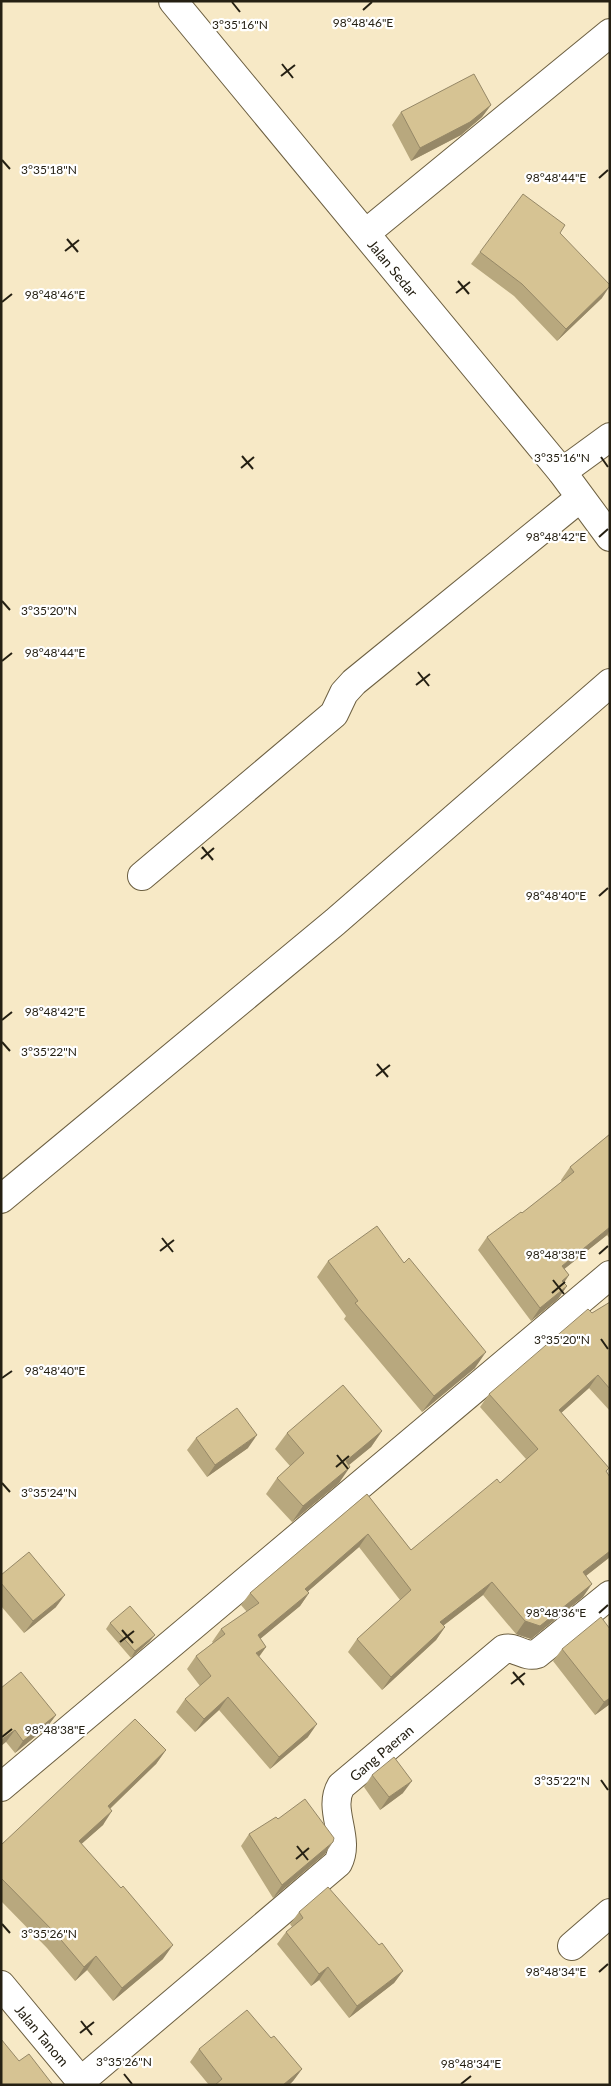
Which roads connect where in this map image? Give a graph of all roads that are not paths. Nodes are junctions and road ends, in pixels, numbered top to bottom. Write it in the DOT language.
graph roads {
  1 [pos="173,1"];
  2 [pos="610,33"];
  3 [pos="366,233"];
  4 [pos="610,437"];
  5 [pos="562,472"];
  6 [pos="580,498"];
  7 [pos="610,537"];
  8 [pos="610,683"];
  9 [pos="142,876"];
  10 [pos="1,1199"];
  11 [pos="610,1275"];
  12 [pos="610,1595"];
  13 [pos="1,1787"];
  14 [pos="610,1913"];
  15 [pos="572,1946"];
  16 [pos="1,1985"];
  17 [pos="82,2083"];
  1 -- 3 [label="street, Jalan Sedar"];
  2 -- 3 [label="street"];
  3 -- 5 [label="street, Jalan Sedar"];
  4 -- 5 [label="street"];
  5 -- 6 [label="street, Jalan Sedar"];
  6 -- 7 [label="street, Jalan Sedar"];
  6 -- 9 [label="street"];
  8 -- 10 [label="street"];
  11 -- 13 [label="street"];
  12 -- 17 [label="street, Gang Paeran"];
  14 -- 15 [label="street"];
  16 -- 17 [label="street, Jalan Tanom"];
}
